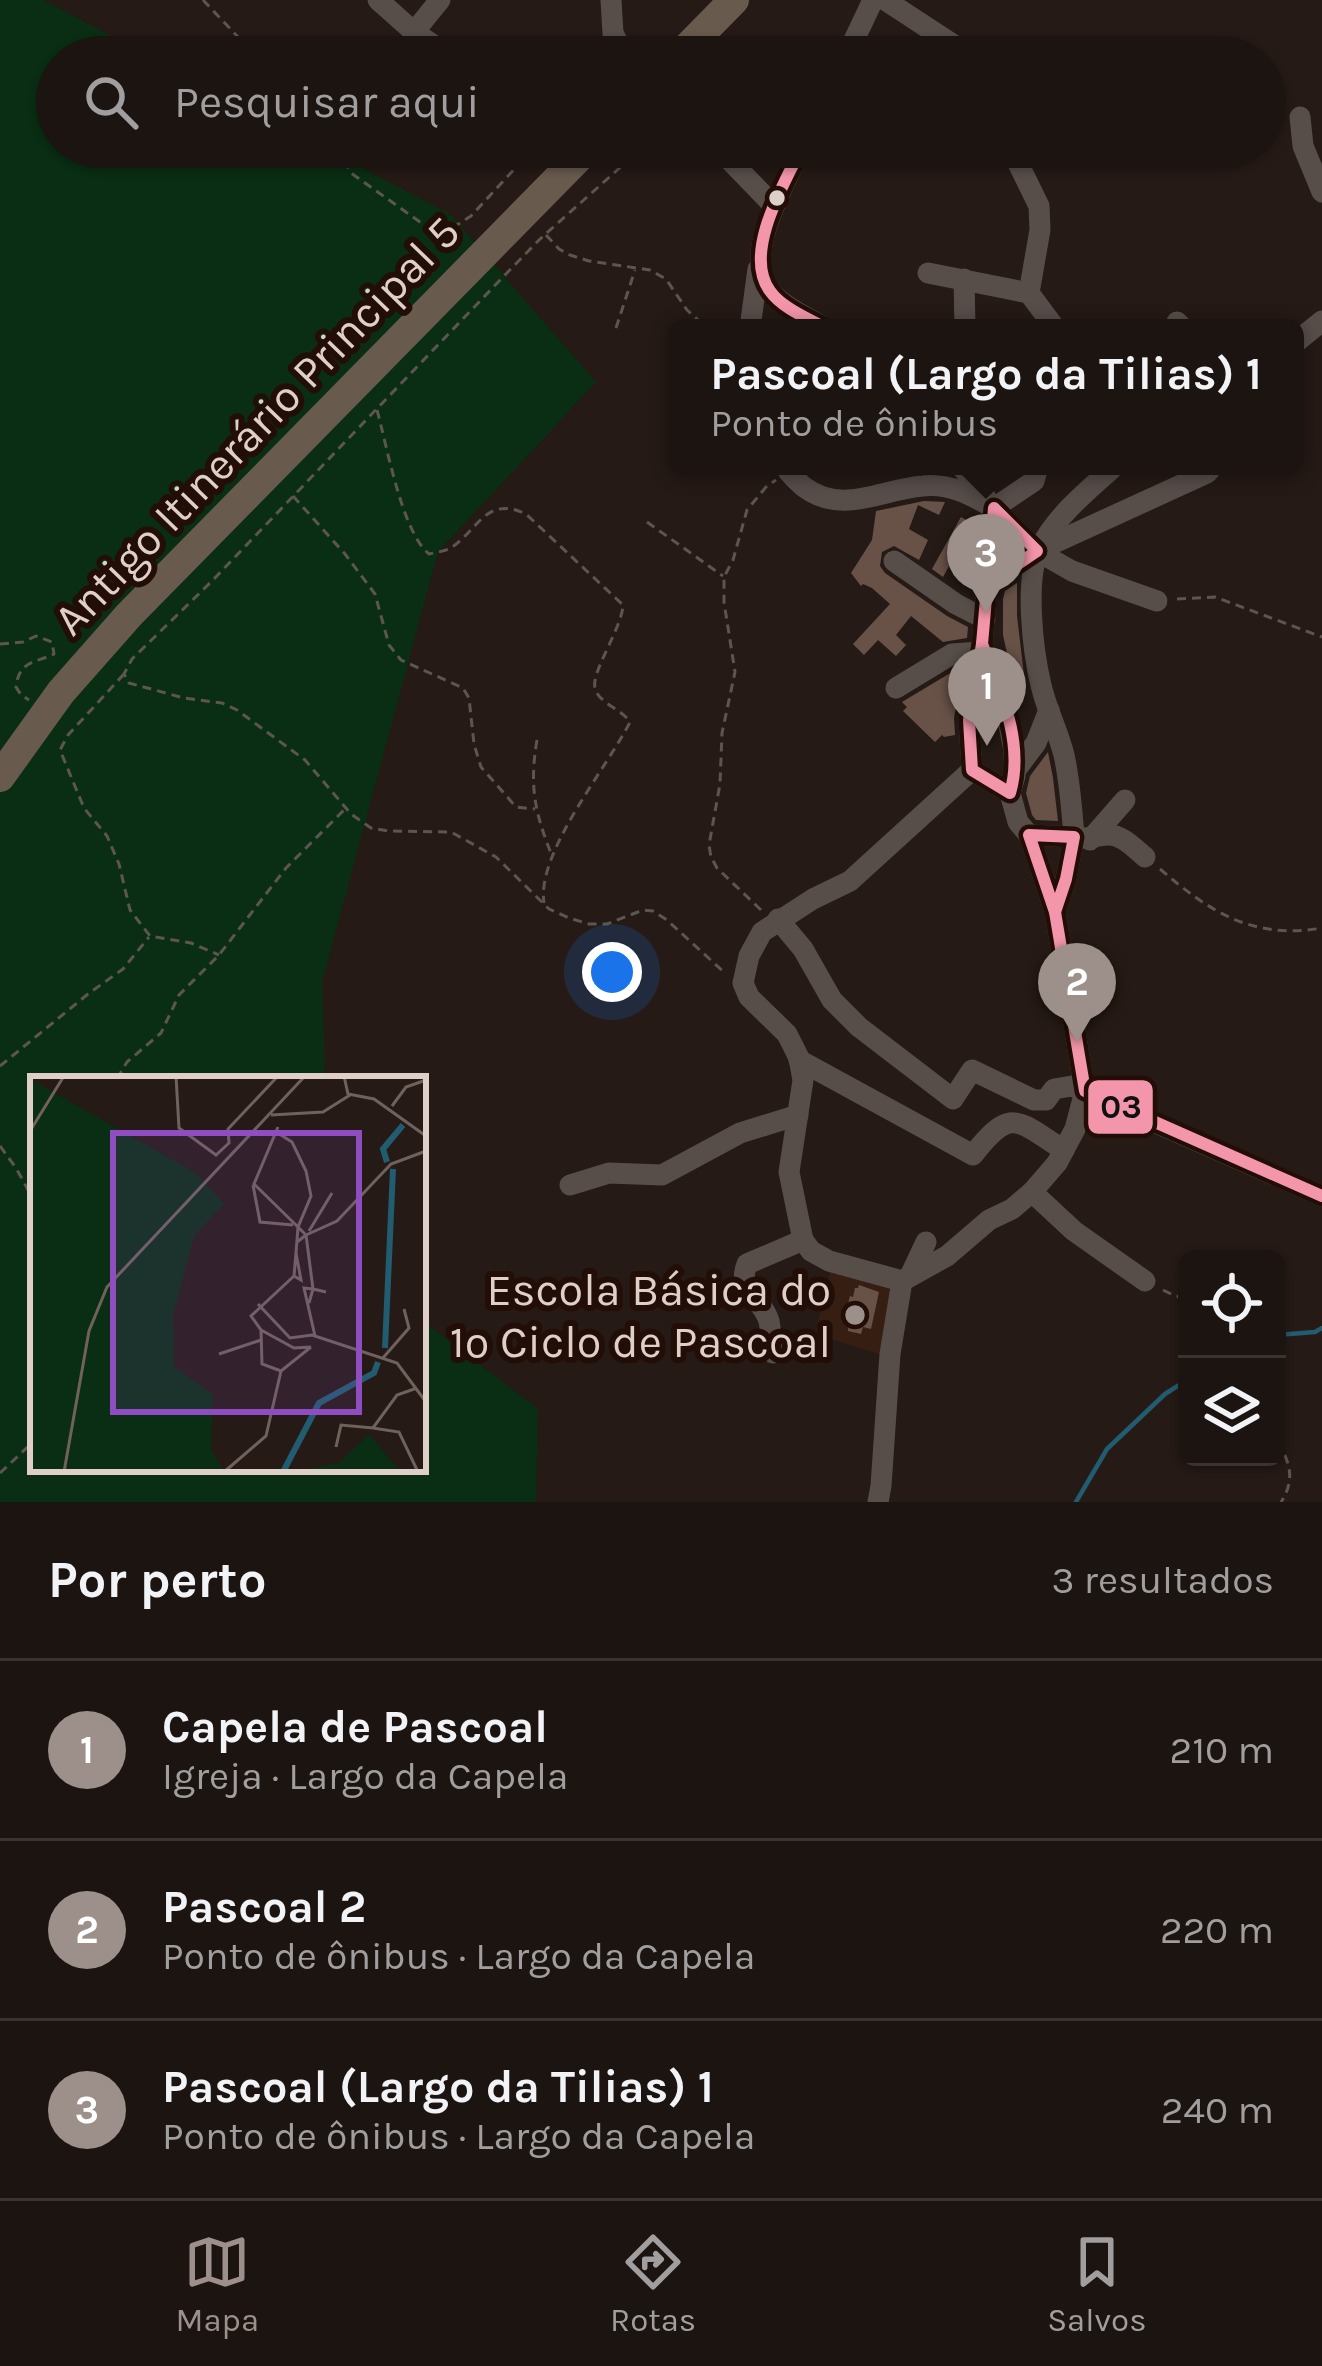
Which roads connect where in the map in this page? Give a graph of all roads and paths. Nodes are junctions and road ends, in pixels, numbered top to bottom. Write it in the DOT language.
graph roads {
  1 [pos="203,0"];
  2 [pos="378,0"];
  3 [pos="440,0"];
  4 [pos="611,0"];
  5 [pos="734,0"];
  6 [pos="874,0"];
  7 [pos="884,0"];
  8 [pos="414,32"];
  9 [pos="237,36"];
  10 [pos="420,36"];
  11 [pos="614,36"];
  12 [pos="699,36"];
  13 [pos="856,36"];
  14 [pos="940,36"];
  15 [pos="1300,117"];
  16 [pos="349,168"];
  17 [pos="515,168"];
  18 [pos="568,168"];
  19 [pos="620,168"];
  20 [pos="737,168"];
  21 [pos="792,168"];
  22 [pos="1020,168"];
  23 [pos="1322,192"];
  24 [pos="774,206"];
  25 [pos="545,234"];
  26 [pos="760,256"];
  27 [pos="635,268"];
  28 [pos="928,273"];
  29 [pos="964,279"];
  30 [pos="1029,293"];
  31 [pos="697,319"];
  32 [pos="751,319"];
  33 [pos="811,319"];
  34 [pos="967,319"];
  35 [pos="1048,319"];
  36 [pos="616,328"];
  37 [pos="376,408"];
  38 [pos="783,475"];
  39 [pos="793,475"];
  40 [pos="968,475"];
  41 [pos="1036,475"];
  42 [pos="1105,475"];
  43 [pos="1202,475"];
  44 [pos="293,496"];
  45 [pos="994,508"];
  46 [pos="647,521"];
  47 [pos="1037,551"];
  48 [pos="894,561"];
  49 [pos="724,577"];
  50 [pos="988,584"];
  51 [pos="1157,601"];
  52 [pos="985,619"];
  53 [pos="1322,637"];
  54 [pos="0,644"];
  55 [pos="982,648"];
  56 [pos="124,674"];
  57 [pos="896,688"];
  58 [pos="29,700"];
  59 [pos="1004,700"];
  60 [pos="972,703"];
  61 [pos="1049,710"];
  62 [pos="537,740"];
  63 [pos="973,770"];
  64 [pos="0,777"];
  65 [pos="1012,782"];
  66 [pos="1125,800"];
  67 [pos="346,808"];
  68 [pos="535,809"];
  69 [pos="1029,836"];
  70 [pos="1082,839"];
  71 [pos="1145,857"];
  72 [pos="553,858"];
  73 [pos="544,904"];
  74 [pos="1055,912"];
  75 [pos="778,919"];
  76 [pos="1322,928"];
  77 [pos="150,936"];
  78 [pos="219,955"];
  79 [pos="748,997"];
  80 [pos="799,1060"];
  81 [pos="0,1066"];
  82 [pos="119,1076"];
  83 [pos="1085,1090"];
  84 [pos="798,1115"];
  85 [pos="0,1146"];
  86 [pos="1064,1150"];
  87 [pos="570,1186"];
  88 [pos="1032,1192"];
  89 [pos="30,1194"];
  90 [pos="1322,1196"];
  91 [pos="803,1240"];
  92 [pos="926,1242"];
  93 [pos="906,1279"];
  94 [pos="1145,1281"];
  95 [pos="1178,1296"];
  96 [pos="772,1353"];
  97 [pos="30,1445"];
  98 [pos="1286,1458"];
  99 [pos="0,1473"];
  100 [pos="878,1502"];
  101 [pos="1281,1502"];
  1 -- 9 [label="path"];
  2 -- 8 [label="street"];
  3 -- 8 [label="street"];
  4 -- 11 [label="street"];
  5 -- 12 [label="highway"];
  6 -- 13 [label="street"];
  7 -- 14 [label="street"];
  8 -- 10 [label="street"];
  15 -- 23 [label="street"];
  16 -- 17 [label="path"];
  18 -- 64 [label="highway, Antigo Itinerário Principal 5"];
  19 -- 25 [label="path"];
  20 -- 24 [label="street"];
  21 -- 24 [label="street"];
  22 -- 30 [label="street"];
  24 -- 26 [label="street"];
  25 -- 27 [label="path"];
  25 -- 37 [label="path"];
  26 -- 32 [label="street"];
  26 -- 33 [label="street"];
  27 -- 31 [label="path"];
  27 -- 36 [label="path"];
  28 -- 29 [label="street"];
  29 -- 30 [label="street"];
  29 -- 34 [label="street"];
  30 -- 35 [label="street"];
  37 -- 44 [label="path"];
  37 -- 72 [label="path"];
  38 -- 49 [label="path"];
  39 -- 45 [label="street"];
  40 -- 45 [label="street"];
  41 -- 45 [label="street"];
  42 -- 47 [label="street"];
  43 -- 47 [label="street"];
  44 -- 56 [label="path"];
  44 -- 68 [label="path"];
  45 -- 47 [label="street"];
  45 -- 50 [label="street"];
  46 -- 49 [label="path"];
  47 -- 50 [label="street"];
  47 -- 51 [label="street"];
  47 -- 61 [label="street"];
  48 -- 52 [label="street"];
  49 -- 75 [label="path"];
  50 -- 52 [label="street"];
  51 -- 53 [label="path"];
  52 -- 55 [label="street"];
  54 -- 58 [label="path"];
  55 -- 57 [label="street"];
  55 -- 59 [label="street"];
  55 -- 60 [label="street"];
  56 -- 67 [label="path"];
  56 -- 77 [label="path"];
  59 -- 60 [label="street"];
  59 -- 65 [label="street"];
  60 -- 63 [label="street"];
  61 -- 65 [label="street"];
  61 -- 70 [label="street"];
  62 -- 68 [label="path"];
  63 -- 65 [label="street"];
  63 -- 75 [label="street"];
  65 -- 69 [label="street"];
  66 -- 70 [label="street"];
  67 -- 73 [label="path"];
  67 -- 78 [label="path"];
  68 -- 72 [label="path"];
  69 -- 70 [label="street"];
  69 -- 74 [label="street"];
  70 -- 71 [label="street"];
  70 -- 74 [label="street"];
  71 -- 76 [label="path"];
  72 -- 73 [label="path"];
  73 -- 79 [label="path"];
  74 -- 83 [label="street"];
  75 -- 79 [label="street"];
  75 -- 83 [label="street"];
  77 -- 78 [label="path"];
  77 -- 81 [label="path"];
  78 -- 82 [label="path"];
  79 -- 80 [label="street"];
  80 -- 84 [label="street"];
  80 -- 86 [label="street"];
  83 -- 86 [label="street"];
  83 -- 90 [label="street"];
  84 -- 87 [label="street"];
  84 -- 91 [label="street"];
  85 -- 89 [label="path"];
  86 -- 88 [label="street"];
  88 -- 93 [label="street"];
  88 -- 94 [label="street"];
  91 -- 93 [label="street"];
  91 -- 96 [label="street"];
  92 -- 93 [label="street"];
  93 -- 100 [label="street"];
  94 -- 95 [label="path"];
  97 -- 99 [label="path"];
  98 -- 101 [label="path"];
}
